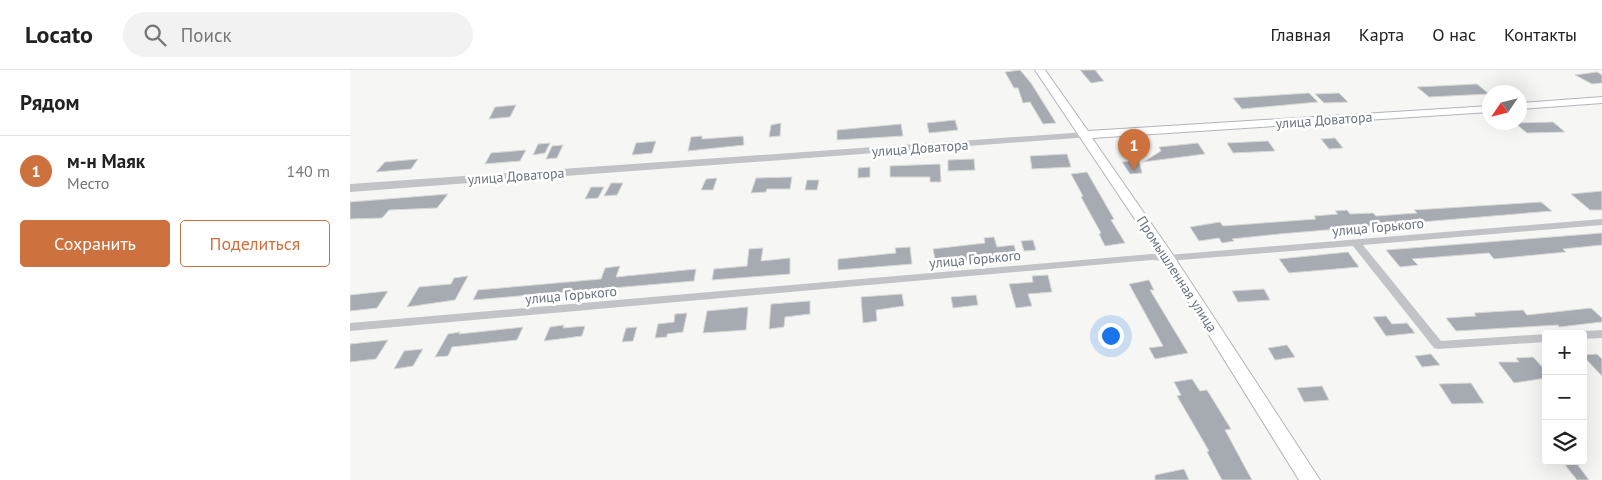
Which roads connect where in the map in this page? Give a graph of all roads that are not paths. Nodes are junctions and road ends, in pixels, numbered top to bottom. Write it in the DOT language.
graph roads {
  1 [pos="1040,70"];
  2 [pos="1602,100"];
  3 [pos="1527,105"];
  4 [pos="1482,110"];
  5 [pos="1086,135"];
  6 [pos="350,188"];
  7 [pos="1602,222"];
  8 [pos="1356,243"];
  9 [pos="1168,258"];
  10 [pos="350,327"];
  11 [pos="1602,334"];
  12 [pos="1587,335"];
  13 [pos="1542,338"];
  14 [pos="1310,480"];
  1 -- 5 [label="main road, Промышленная улица"];
  2 -- 3 [label="main road"];
  4 -- 5 [label="main road, улица Доватора"];
  5 -- 6 [label="street, улица Доватора"];
  5 -- 9 [label="main road, Промышленная улица"];
  7 -- 8 [label="street, улица Горького"];
  8 -- 9 [label="street, улица Горького"];
  8 -- 13 [label="street"];
  9 -- 10 [label="street, улица Горького"];
  9 -- 14 [label="main road, Промышленная улица"];
  11 -- 12 [label="street"];
}
